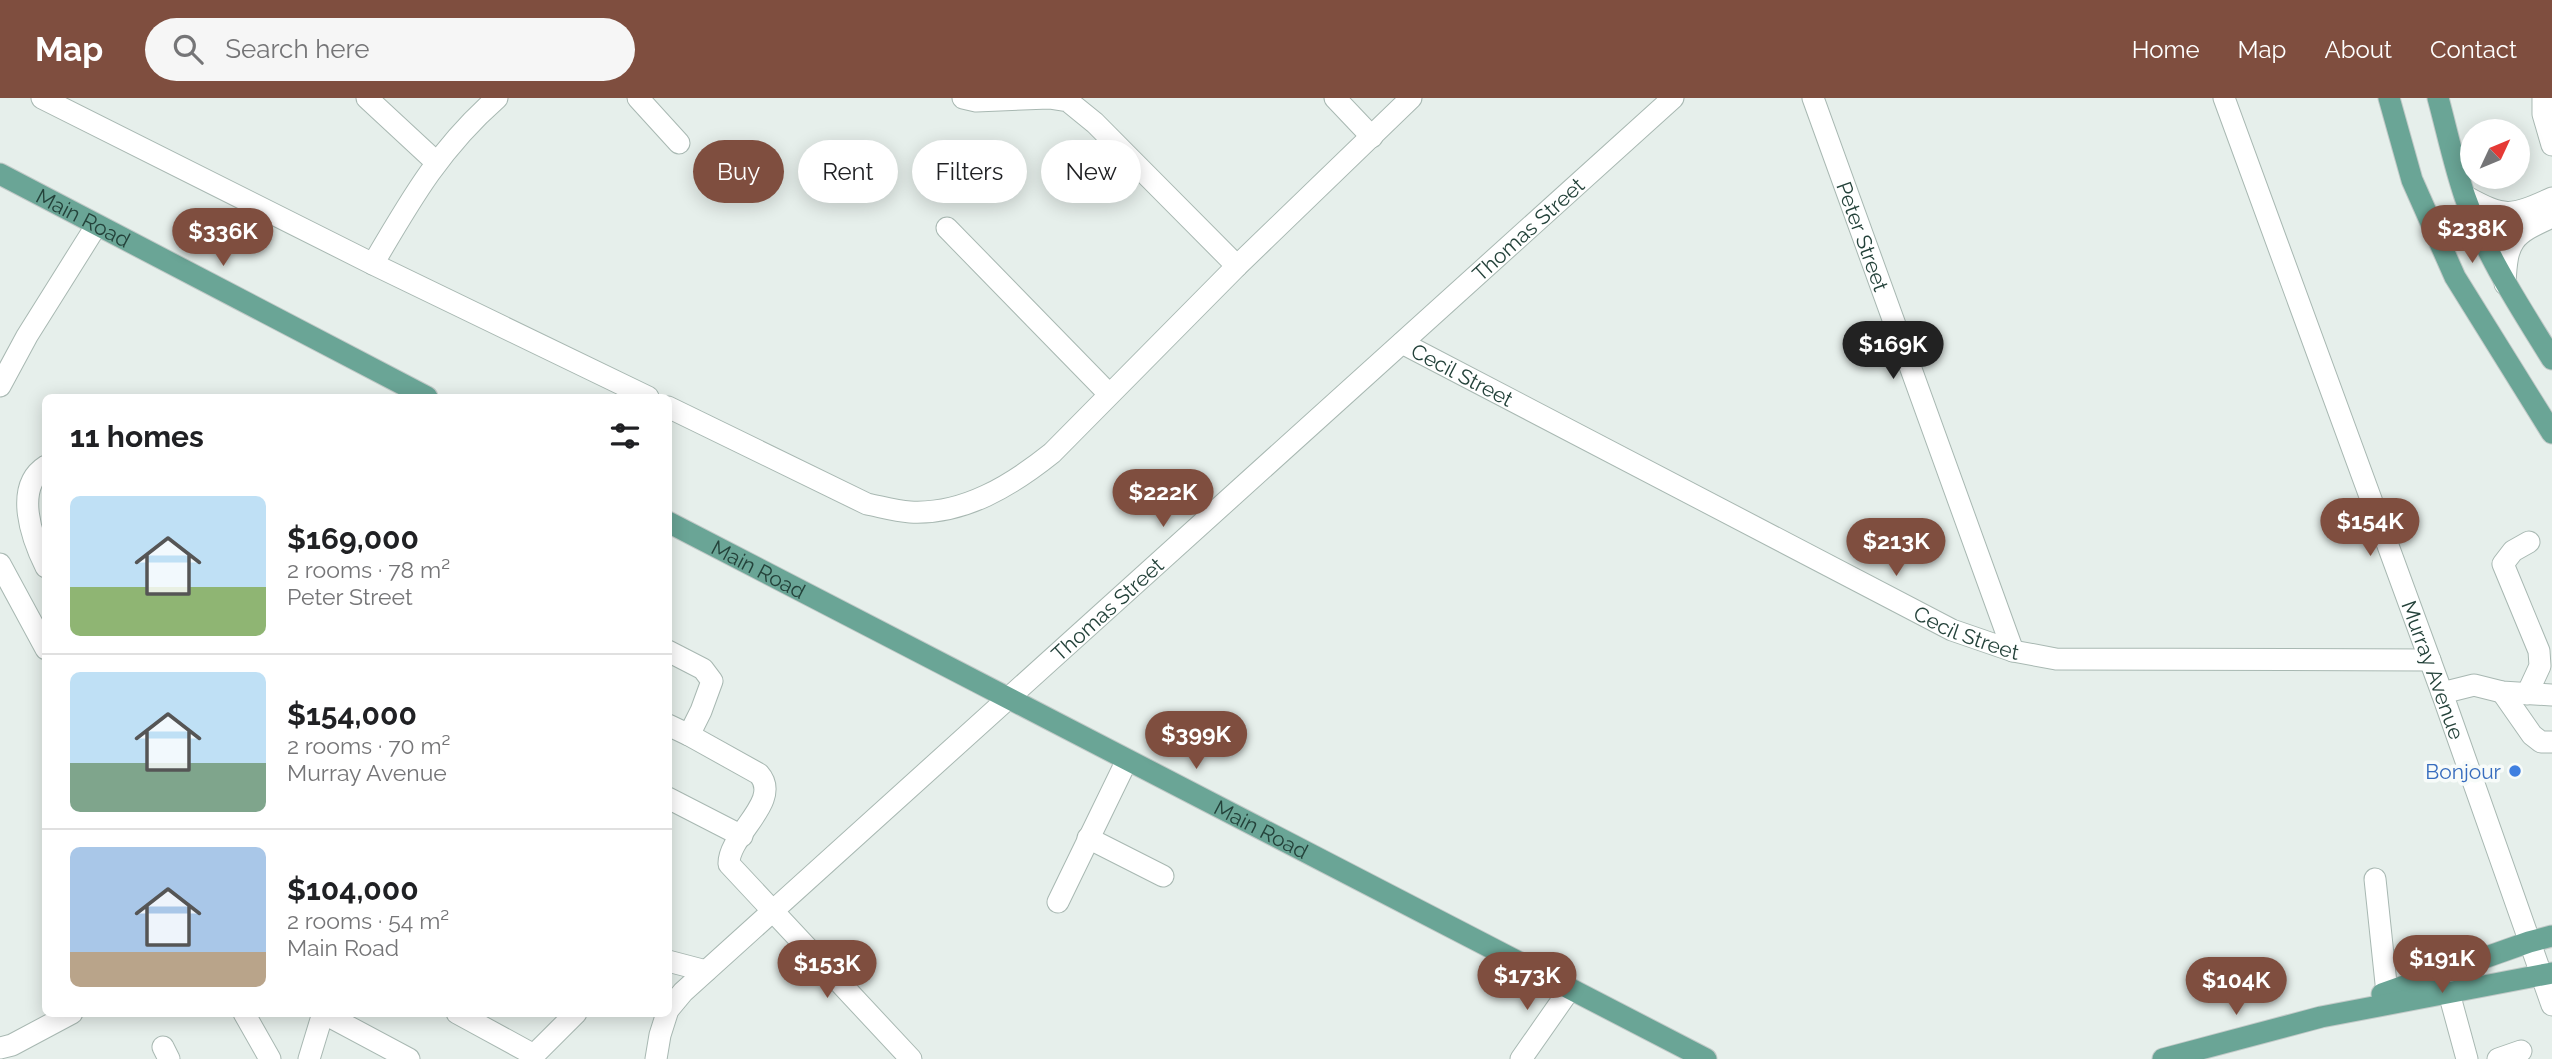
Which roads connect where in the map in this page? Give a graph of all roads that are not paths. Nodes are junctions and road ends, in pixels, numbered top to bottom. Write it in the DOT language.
graph roads {
  1 [pos="42,98"];
  2 [pos="367,98"];
  3 [pos="497,98"];
  4 [pos="638,98"];
  5 [pos="963,98"];
  6 [pos="1335,98"];
  7 [pos="1411,98"];
  8 [pos="1673,98"];
  9 [pos="1813,98"];
  10 [pos="2224,98"];
  11 [pos="2389,98"];
  12 [pos="2438,98"];
  13 [pos="2543,98"];
  14 [pos="1372,137"];
  15 [pos="679,143"];
  16 [pos="2552,145"];
  17 [pos="436,162"];
  18 [pos="0,174"];
  19 [pos="2465,196"];
  20 [pos="2552,198"];
  21 [pos="2552,217"];
  22 [pos="96,226"];
  23 [pos="947,228"];
  24 [pos="373,264"];
  25 [pos="1237,266"];
  26 [pos="2505,284"];
  27 [pos="1402,344"];
  28 [pos="2552,359"];
  29 [pos="0,386"];
  30 [pos="421,394"];
  31 [pos="642,394"];
  32 [pos="1109,394"];
  33 [pos="672,409"];
  34 [pos="2552,433"];
  35 [pos="42,469"];
  36 [pos="672,524"];
  37 [pos="39,535"];
  38 [pos="2529,542"];
  39 [pos="0,564"];
  40 [pos="42,642"];
  41 [pos="2013,651"];
  42 [pos="672,653"];
  43 [pos="2430,660"];
  44 [pos="2502,692"];
  45 [pos="2442,693"];
  46 [pos="2526,694"];
  47 [pos="2552,695"];
  48 [pos="1008,697"];
  49 [pos="672,727"];
  50 [pos="689,735"];
  51 [pos="2552,742"];
  52 [pos="1128,760"];
  53 [pos="672,800"];
  54 [pos="742,836"];
  55 [pos="1088,838"];
  56 [pos="1163,876"];
  57 [pos="2375,879"];
  58 [pos="1058,902"];
  59 [pos="774,911"];
  60 [pos="2552,936"];
  61 [pos="2529,942"];
  62 [pos="672,962"];
  63 [pos="706,971"];
  64 [pos="2547,974"];
  65 [pos="1570,989"];
  66 [pos="2387,993"];
  67 [pos="2449,993"];
  68 [pos="2552,1005"];
  69 [pos="672,1007"];
  70 [pos="64,1017"];
  71 [pos="246,1017"];
  72 [pos="322,1017"];
  73 [pos="330,1017"];
  74 [pos="464,1017"];
  75 [pos="572,1017"];
  76 [pos="666,1017"];
  77 [pos="2321,1017"];
  78 [pos="0,1048"];
  79 [pos="2521,1051"];
  80 [pos="532,1057"];
  81 [pos="270,1059"];
  82 [pos="309,1059"];
  83 [pos="409,1059"];
  84 [pos="656,1059"];
  85 [pos="911,1059"];
  86 [pos="1521,1059"];
  87 [pos="1706,1059"];
  88 [pos="2163,1059"];
  89 [pos="2467,1059"];
  90 [pos="2498,1059"];
  1 -- 24 [label="street"];
  2 -- 17 [label="street"];
  3 -- 17 [label="street"];
  4 -- 15 [label="street"];
  5 -- 25 [label="street"];
  6 -- 14 [label="street"];
  7 -- 14 [label="street"];
  8 -- 27 [label="street, Thomas Street"];
  9 -- 41 [label="street, Peter Street"];
  10 -- 43 [label="street, Murray Avenue"];
  11 -- 34 [label="main road"];
  12 -- 19 [label="main road"];
  13 -- 16 [label="street"];
  14 -- 25 [label="street"];
  17 -- 24 [label="street"];
  18 -- 22 [label="main road, Main Road"];
  19 -- 20 [label="street"];
  19 -- 26 [label="main road"];
  21 -- 26 [label="street"];
  22 -- 29 [label="street"];
  22 -- 30 [label="main road, Main Road"];
  23 -- 32 [label="street"];
  24 -- 31 [label="street"];
  25 -- 32 [label="street"];
  26 -- 28 [label="main road"];
  27 -- 41 [label="street, Cecil Street"];
  27 -- 48 [label="street, Thomas Street"];
  32 -- 33 [label="street"];
  35 -- 37 [label="street"];
  36 -- 48 [label="main road, Main Road"];
  38 -- 46 [label="street"];
  39 -- 40 [label="street"];
  41 -- 43 [label="street, Cecil Street"];
  42 -- 50 [label="street"];
  43 -- 45 [label="street, Murray Avenue"];
  44 -- 45 [label="street"];
  44 -- 46 [label="street"];
  44 -- 51 [label="street"];
  45 -- 61 [label="street, Murray Avenue"];
  46 -- 47 [label="street"];
  48 -- 52 [label="main road, Main Road"];
  48 -- 59 [label="street, Thomas Street"];
  49 -- 50 [label="street"];
  50 -- 54 [label="street"];
  52 -- 55 [label="street"];
  52 -- 65 [label="main road, Main Road"];
  53 -- 54 [label="street"];
  54 -- 59 [label="street"];
  55 -- 56 [label="street"];
  55 -- 58 [label="street"];
  57 -- 66 [label="street"];
  59 -- 63 [label="street, Thomas Street"];
  59 -- 85 [label="street"];
  60 -- 61 [label="main road"];
  61 -- 64 [label="street, Murray Avenue"];
  61 -- 66 [label="main road"];
  62 -- 63 [label="street"];
  63 -- 69 [label="street, Thomas Street"];
  64 -- 67 [label="main road"];
  64 -- 68 [label="street, Murray Avenue"];
  65 -- 86 [label="street"];
  65 -- 87 [label="main road, Main Road"];
  66 -- 77 [label="main road"];
  67 -- 77 [label="main road"];
  67 -- 89 [label="street"];
  70 -- 78 [label="street"];
  71 -- 81 [label="street"];
  72 -- 82 [label="street"];
  73 -- 83 [label="street"];
  74 -- 80 [label="street"];
  75 -- 80 [label="street"];
  76 -- 84 [label="street, Thomas Street"];
  77 -- 88 [label="main road"];
  79 -- 90 [label="street"];
}
